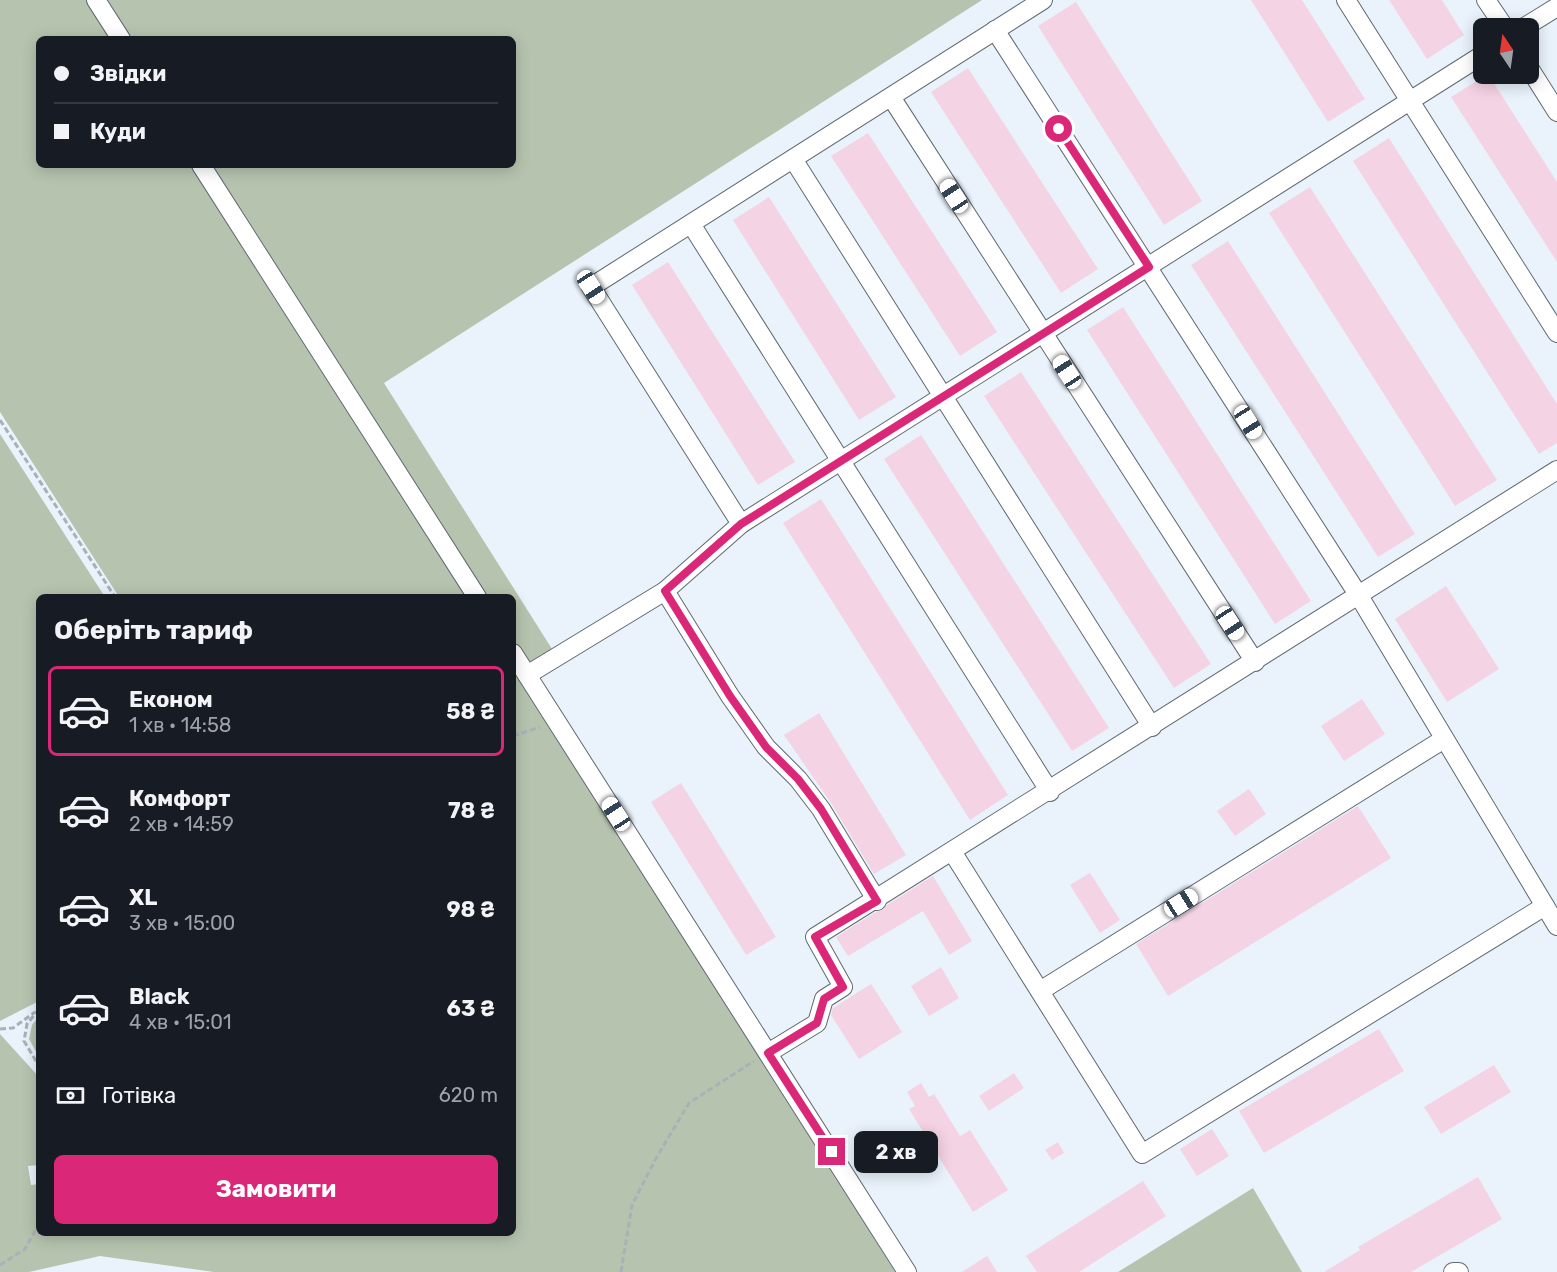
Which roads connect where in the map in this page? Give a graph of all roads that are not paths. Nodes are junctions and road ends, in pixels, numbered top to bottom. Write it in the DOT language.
graph roads {
  1 [pos="96,0"];
  2 [pos="1043,0"];
  3 [pos="1346,0"];
  4 [pos="1486,0"];
  5 [pos="1557,7"];
  6 [pos="1498,18"];
  7 [pos="1539,18"];
  8 [pos="995,30"];
  9 [pos="118,36"];
  10 [pos="1473,61"];
  11 [pos="1539,83"];
  12 [pos="891,97"];
  13 [pos="1410,100"];
  14 [pos="1557,112"];
  15 [pos="793,159"];
  16 [pos="203,168"];
  17 [pos="691,224"];
  18 [pos="1149,267"];
  19 [pos="1557,333"];
  20 [pos="1042,334"];
  21 [pos="941,396"];
  22 [pos="841,460"];
  23 [pos="1557,470"];
  24 [pos="741,524"];
  25 [pos="665,591"];
  26 [pos="475,594"];
  27 [pos="1359,596"];
  28 [pos="516,658"];
  29 [pos="1255,662"];
  30 [pos="527,675"];
  31 [pos="1152,727"];
  32 [pos="1444,739"];
  33 [pos="1050,792"];
  34 [pos="953,853"];
  35 [pos="877,901"];
  36 [pos="1545,906"];
  37 [pos="1557,926"];
  38 [pos="1040,991"];
  39 [pos="768,1053"];
  40 [pos="908,1272"];
  41 [pos="1453,1272"];
  42 [pos="1459,1272"];
  1 -- 9 [label="street"];
  2 -- 8 [label="street"];
  3 -- 13 [label="street"];
  4 -- 6 [label="street"];
  5 -- 7 [label="street"];
  8 -- 12 [label="street"];
  8 -- 18 [label="street"];
  10 -- 13 [label="street"];
  11 -- 14 [label="street"];
  12 -- 15 [label="street"];
  12 -- 20 [label="street"];
  13 -- 18 [label="street"];
  13 -- 19 [label="street"];
  15 -- 17 [label="street"];
  15 -- 21 [label="street"];
  16 -- 26 [label="street"];
  17 -- 22 [label="street"];
  17 -- 24 [label="street"];
  18 -- 20 [label="street"];
  18 -- 27 [label="street"];
  20 -- 21 [label="street"];
  20 -- 29 [label="street"];
  21 -- 22 [label="street"];
  21 -- 31 [label="street"];
  22 -- 24 [label="street"];
  22 -- 33 [label="street"];
  23 -- 27 [label="street"];
  24 -- 25 [label="street"];
  25 -- 30 [label="street"];
  25 -- 35 [label="street"];
  27 -- 29 [label="street"];
  27 -- 32 [label="street"];
  28 -- 30 [label="street"];
  29 -- 31 [label="street"];
  30 -- 39 [label="street"];
  31 -- 33 [label="street"];
  32 -- 36 [label="street"];
  32 -- 38 [label="street"];
  33 -- 34 [label="street"];
  34 -- 35 [label="street"];
  34 -- 38 [label="street"];
  35 -- 39 [label="street"];
  36 -- 37 [label="street"];
  36 -- 38 [label="street"];
  39 -- 40 [label="street"];
  41 -- 42 [label="street"];
}
